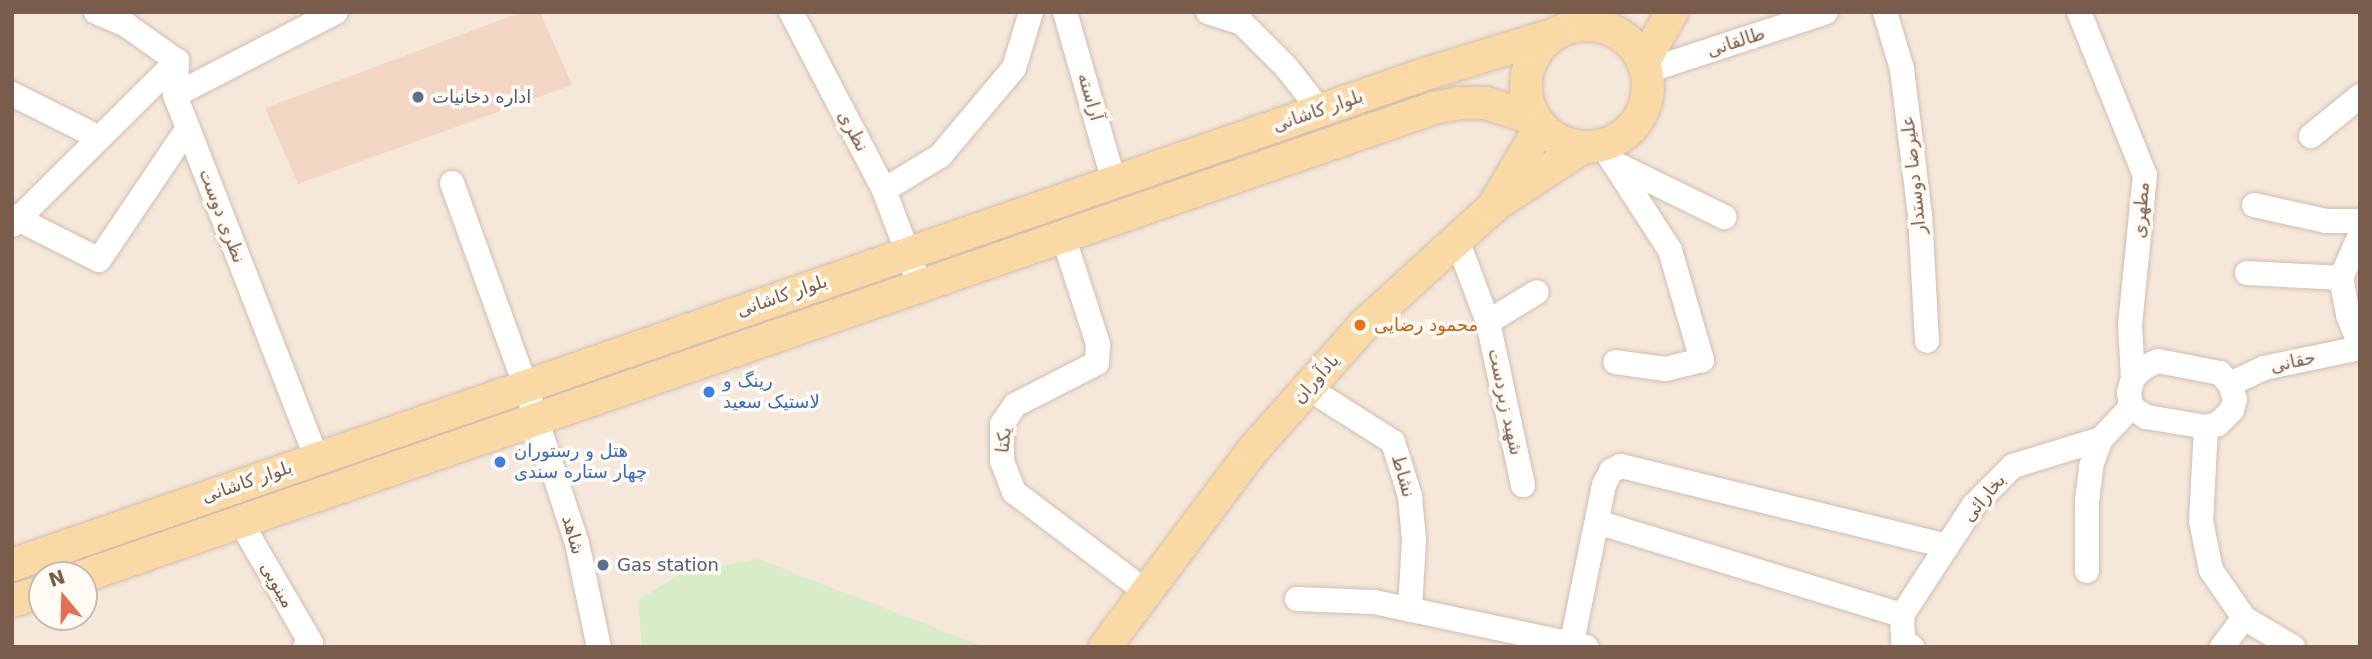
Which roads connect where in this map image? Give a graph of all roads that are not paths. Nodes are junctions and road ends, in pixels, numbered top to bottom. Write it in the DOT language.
graph roads {
  1 [pos="96,12"];
  2 [pos="336,12"];
  3 [pos="791,12"];
  4 [pos="1031,12"];
  5 [pos="1065,12"];
  6 [pos="1208,12"];
  7 [pos="1672,12"];
  8 [pos="1826,12"];
  9 [pos="1885,12"];
  10 [pos="2079,12"];
  11 [pos="1599,19"];
  12 [pos="1555,34"];
  13 [pos="177,61"];
  14 [pos="1645,67"];
  15 [pos="12,94"];
  16 [pos="175,95"];
  17 [pos="2360,96"];
  18 [pos="1320,110"];
  19 [pos="1538,122"];
  20 [pos="188,128"];
  21 [pos="2311,136"];
  22 [pos="100,138"];
  23 [pos="1599,152"];
  24 [pos="1114,181"];
  25 [pos="452,183"];
  26 [pos="884,190"];
  27 [pos="2254,205"];
  28 [pos="1493,207"];
  29 [pos="1724,216"];
  30 [pos="15,220"];
  31 [pos="2360,222"];
  32 [pos="2360,235"];
  33 [pos="1063,236"];
  34 [pos="1457,240"];
  35 [pos="909,253"];
  36 [pos="2247,273"];
  37 [pos="2340,278"];
  38 [pos="920,286"];
  39 [pos="1537,292"];
  40 [pos="1488,322"];
  41 [pos="1927,341"];
  42 [pos="2360,346"];
  43 [pos="1615,362"];
  44 [pos="2133,378"];
  45 [pos="2230,384"];
  46 [pos="525,385"];
  47 [pos="1308,388"];
  48 [pos="2131,407"];
  49 [pos="537,418"];
  50 [pos="2206,427"];
  51 [pos="2101,439"];
  52 [pos="316,457"];
  53 [pos="253,480"];
  54 [pos="1522,485"];
  55 [pos="252,516"];
  56 [pos="1597,522"];
  57 [pos="1947,547"];
  58 [pos="12,565"];
  59 [pos="98,571"];
  60 [pos="2087,571"];
  61 [pos="1146,592"];
  62 [pos="1297,599"];
  63 [pos="1410,610"];
  64 [pos="1902,615"];
  65 [pos="2244,618"];
  66 [pos="1576,646"];
  67 [pos="305,647"];
  68 [pos="599,647"];
  69 [pos="1105,647"];
  70 [pos="1912,647"];
  71 [pos="2222,647"];
  72 [pos="2293,647"];
  1 -- 13 [label="street"];
  2 -- 16 [label="street"];
  3 -- 26 [label="street, نظری"];
  4 -- 26 [label="street"];
  5 -- 24 [label="street, آراسته"];
  6 -- 18 [label="street"];
  7 -- 14 [label="main road"];
  8 -- 14 [label="street, طالقانی"];
  9 -- 41 [label="street, علیرضا دوستدار"];
  10 -- 44 [label="street, مطهری"];
  11 -- 12 [label="main road"];
  11 -- 14 [label="main road"];
  12 -- 18 [label="main road, بلوار کاشانی"];
  12 -- 19 [label="main road"];
  13 -- 16 [label="street, نظری دوست"];
  13 -- 22 [label="street"];
  14 -- 23 [label="main road"];
  15 -- 22 [label="street"];
  16 -- 20 [label="street, نظری دوست"];
  17 -- 21 [label="street"];
  18 -- 24 [label="main road, بلوار کاشانی"];
  19 -- 23 [label="main road"];
  19 -- 28 [label="main road, یادآوران"];
  19 -- 33 [label="main road, بلوار کاشانی"];
  20 -- 30 [label="street"];
  20 -- 52 [label="street, نظری دوست"];
  22 -- 30 [label="street"];
  23 -- 28 [label="main road"];
  23 -- 29 [label="street"];
  23 -- 43 [label="street"];
  24 -- 35 [label="main road, بلوار کاشانی"];
  25 -- 46 [label="street, شاهد"];
  26 -- 35 [label="street, نظری"];
  27 -- 31 [label="street"];
  28 -- 34 [label="main road, یادآوران"];
  32 -- 37 [label="street"];
  33 -- 38 [label="main road, بلوار کاشانی"];
  33 -- 61 [label="street, یکتا"];
  34 -- 40 [label="street, شهید زبردست"];
  34 -- 47 [label="main road, یادآوران"];
  35 -- 38 [label="street, نظری"];
  35 -- 46 [label="main road, بلوار کاشانی"];
  36 -- 37 [label="street"];
  37 -- 42 [label="street"];
  38 -- 49 [label="main road, بلوار کاشانی"];
  39 -- 40 [label="street"];
  40 -- 54 [label="street, شهید زبردست"];
  42 -- 45 [label="street, حقانی"];
  44 -- 45 [label="street"];
  44 -- 48 [label="street, مطهری"];
  45 -- 50 [label="street"];
  46 -- 49 [label="street, شاهد"];
  46 -- 52 [label="main road, بلوار کاشانی"];
  47 -- 61 [label="main road, یادآوران"];
  47 -- 63 [label="street, نشاط"];
  48 -- 50 [label="street"];
  48 -- 51 [label="street, بخارائی"];
  49 -- 55 [label="main road, بلوار کاشانی"];
  49 -- 68 [label="street, شاهد"];
  50 -- 65 [label="street"];
  51 -- 57 [label="street, بخارائی"];
  51 -- 60 [label="street"];
  52 -- 53 [label="main road, بلوار کاشانی"];
  53 -- 55 [label="main road"];
  53 -- 58 [label="main road, بلوار کاشانی"];
  55 -- 59 [label="main road, بلوار کاشانی"];
  55 -- 67 [label="street, مینویی"];
  56 -- 57 [label="street"];
  56 -- 64 [label="street"];
  56 -- 66 [label="street"];
  57 -- 64 [label="street, بخارائی"];
  61 -- 69 [label="main road, یادآوران"];
  62 -- 63 [label="street"];
  63 -- 66 [label="street"];
  64 -- 70 [label="street"];
  65 -- 71 [label="street"];
  65 -- 72 [label="street"];
}
